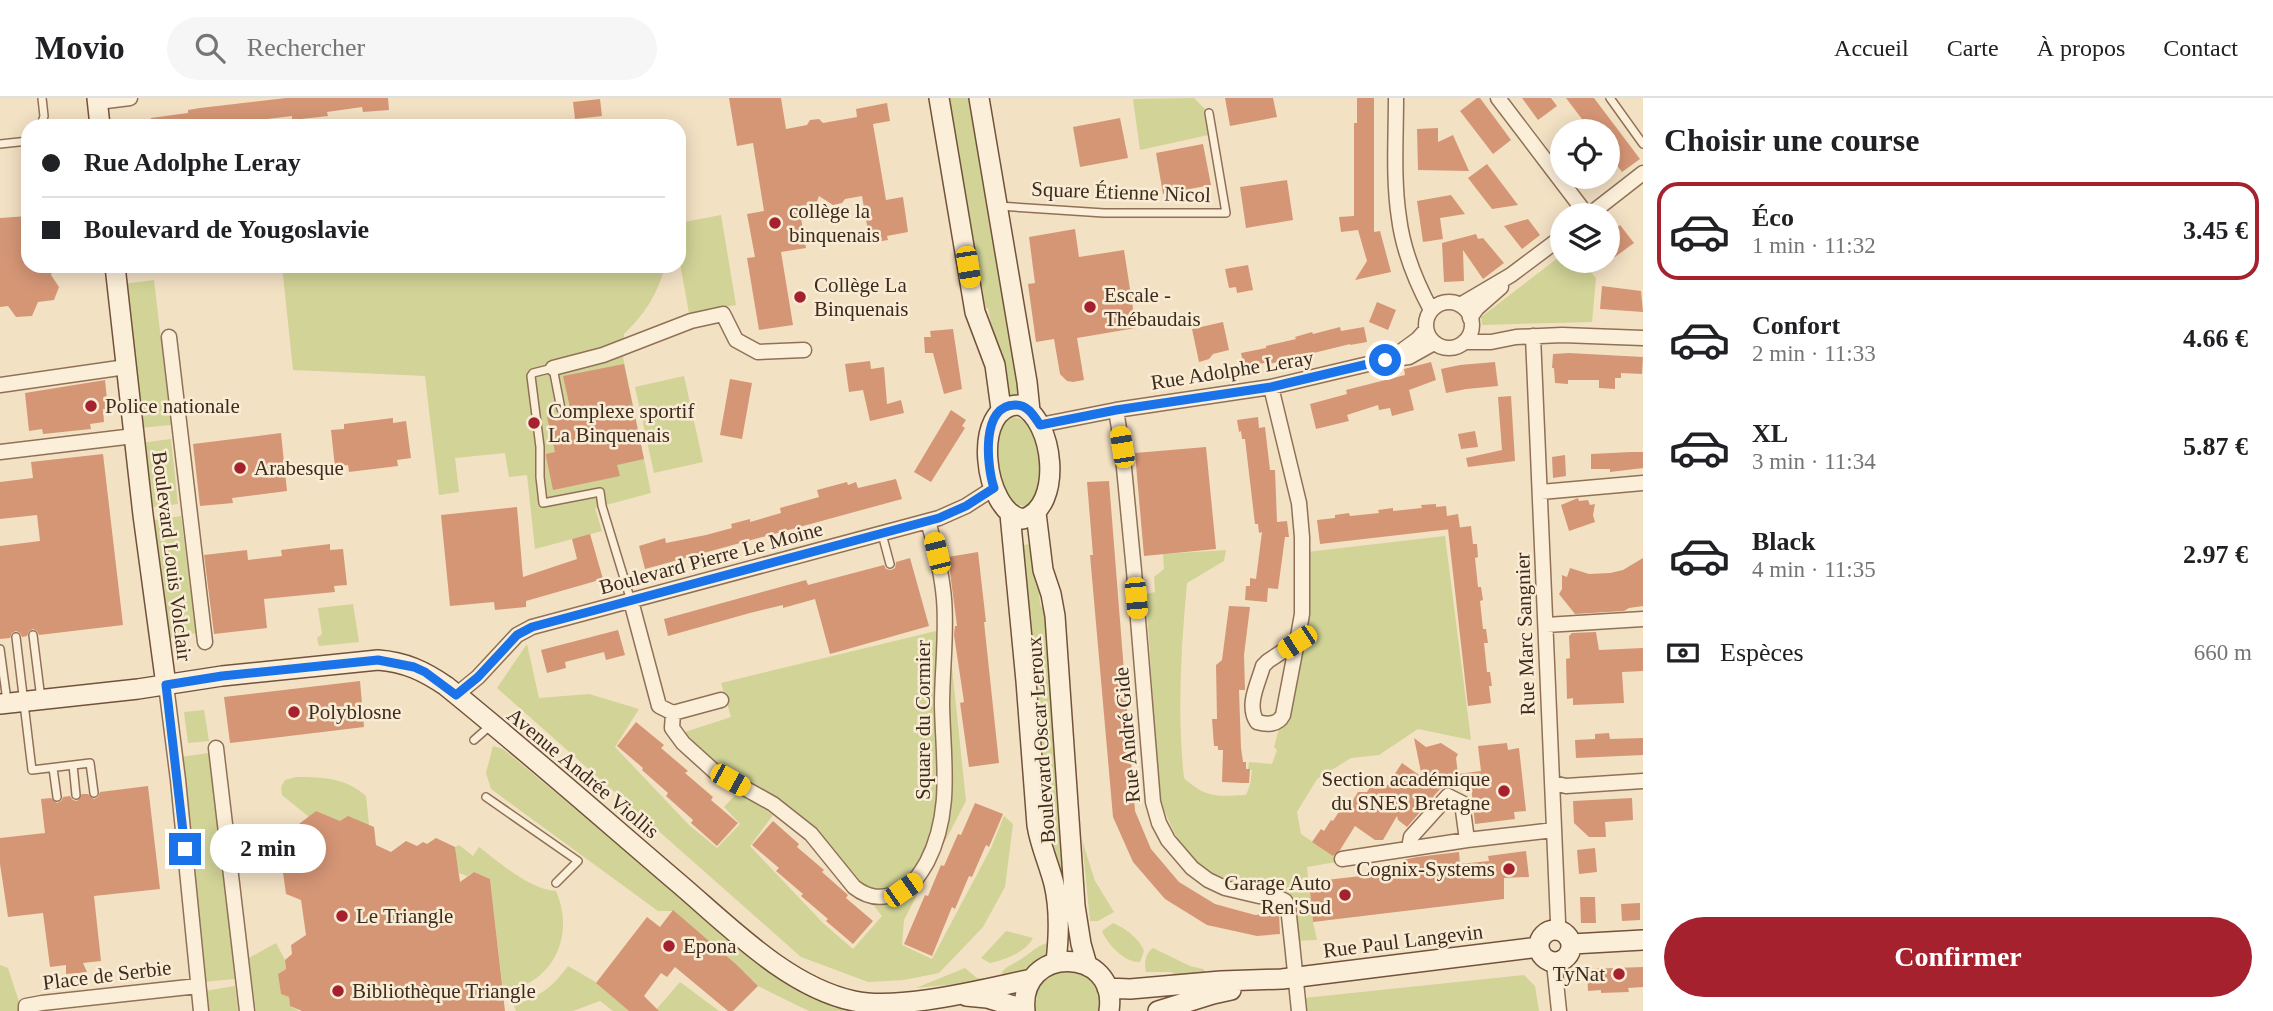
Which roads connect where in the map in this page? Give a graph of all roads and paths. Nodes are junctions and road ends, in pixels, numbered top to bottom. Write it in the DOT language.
graph roads {
  1 [pos="42,98"];
  2 [pos="130,98"];
  3 [pos="939,98"];
  4 [pos="979,98"];
  5 [pos="1396,98"];
  6 [pos="1497,98"];
  7 [pos="1610,98"];
  8 [pos="98,100"];
  9 [pos="1209,113"];
  10 [pos="43,119"];
  11 [pos="99,119"];
  12 [pos="21,142"];
  13 [pos="0,144"];
  14 [pos="1643,144"];
  15 [pos="1643,173"];
  16 [pos="1579,203"];
  17 [pos="1604,203"];
  18 [pos="998,206"];
  19 [pos="1550,246"];
  20 [pos="116,273"];
  21 [pos="1511,275"];
  22 [pos="1460,305"];
  23 [pos="1431,310"];
  24 [pos="1468,329"];
  25 [pos="1430,336"];
  26 [pos="1533,336"];
  27 [pos="169,337"];
  28 [pos="1643,338"];
  29 [pos="804,351"];
  30 [pos="126,367"];
  31 [pos="553,368"];
  32 [pos="0,385"];
  33 [pos="1271,387"];
  34 [pos="561,409"];
  35 [pos="1001,409"];
  36 [pos="1116,410"];
  37 [pos="1085,416"];
  38 [pos="1035,418"];
  39 [pos="134,436"];
  40 [pos="1048,451"];
  41 [pos="0,452"];
  42 [pos="1643,483"];
  43 [pos="994,488"];
  44 [pos="1541,492"];
  45 [pos="1036,513"];
  46 [pos="1010,514"];
  47 [pos="928,521"];
  48 [pos="882,533"];
  49 [pos="890,564"];
  50 [pos="631,601"];
  51 [pos="1643,620"];
  52 [pos="1546,625"];
  53 [pos="33,635"];
  54 [pos="16,637"];
  55 [pos="205,642"];
  56 [pos="1297,642"];
  57 [pos="0,649"];
  58 [pos="166,685"];
  59 [pos="456,695"];
  60 [pos="721,700"];
  61 [pos="18,702"];
  62 [pos="673,713"];
  63 [pos="491,725"];
  64 [pos="474,740"];
  65 [pos="216,748"];
  66 [pos="73,765"];
  67 [pos="53,768"];
  68 [pos="1643,781"];
  69 [pos="1553,783"];
  70 [pos="94,793"];
  71 [pos="76,795"];
  72 [pos="57,797"];
  73 [pos="486,797"];
  74 [pos="1554,830"];
  75 [pos="1467,840"];
  76 [pos="1409,848"];
  77 [pos="1342,859"];
  78 [pos="556,883"];
  79 [pos="1555,929"];
  80 [pos="1643,940"];
  81 [pos="1572,944"];
  82 [pos="1539,947"];
  83 [pos="1056,962"];
  84 [pos="1554,963"];
  85 [pos="1087,965"];
  86 [pos="1295,978"];
  87 [pos="1032,979"];
  88 [pos="1273,980"];
  89 [pos="198,986"];
  90 [pos="1107,988"];
  91 [pos="944,996"];
  92 [pos="1024,1010"];
  93 [pos="26,1011"];
  94 [pos="201,1011"];
  95 [pos="247,1011"];
  96 [pos="1109,1011"];
  97 [pos="1158,1011"];
  98 [pos="1299,1011"];
  99 [pos="1559,1011"];
  1 -- 10 [label="lane"];
  2 -- 8 [label="street"];
  3 -- 35 [label="main road"];
  4 -- 18 [label="main road"];
  5 -- 23 [label="street"];
  6 -- 16 [label="street"];
  7 -- 14 [label="lane"];
  8 -- 11 [label="main road"];
  9 -- 18 [label="lane, Square Étienne Nicol"];
  12 -- 13 [label="lane"];
  15 -- 17 [label="street"];
  18 -- 38 [label="main road"];
  19 -- 21 [label="street"];
  20 -- 30 [label="main road, Boulevard Louis Volclair"];
  21 -- 22 [label="street"];
  21 -- 24 [label="street"];
  22 -- 23 [label="street"];
  22 -- 24 [label="street"];
  23 -- 25 [label="street"];
  24 -- 25 [label="street"];
  24 -- 26 [label="street"];
  25 -- 33 [label="street, Rue Adolphe Leray"];
  26 -- 28 [label="street"];
  26 -- 44 [label="street, Rue Marc Sangnier"];
  27 -- 55 [label="street, Boulevard Louis Volclair"];
  29 -- 31 [label="street"];
  30 -- 32 [label="street"];
  30 -- 39 [label="main road, Boulevard Louis Volclair"];
  31 -- 34 [label="lane"];
  31 -- 50 [label="lane"];
  33 -- 36 [label="street, Rue Adolphe Leray"];
  33 -- 56 [label="street"];
  35 -- 38 [label="main road"];
  35 -- 43 [label="main road"];
  36 -- 37 [label="street, Rue Adolphe Leray"];
  36 -- 86 [label="street, Rue André Gide"];
  37 -- 38 [label="street, Rue Adolphe Leray"];
  37 -- 40 [label="street, Rue Adolphe Leray"];
  38 -- 40 [label="main road"];
  39 -- 41 [label="street"];
  39 -- 58 [label="main road, Boulevard Louis Volclair"];
  40 -- 45 [label="main road"];
  42 -- 44 [label="street"];
  43 -- 46 [label="main road"];
  43 -- 47 [label="street, Boulevard Pierre Le Moine"];
  44 -- 52 [label="street, Rue Marc Sangnier"];
  45 -- 46 [label="main road"];
  45 -- 85 [label="main road, Boulevard Oscar Leroux"];
  46 -- 83 [label="main road, Boulevard Oscar Leroux"];
  47 -- 48 [label="street, Boulevard Pierre Le Moine"];
  47 -- 62 [label="street, Square du Cormier"];
  48 -- 49 [label="lane"];
  48 -- 50 [label="street, Boulevard Pierre Le Moine"];
  50 -- 59 [label="street, Boulevard Pierre Le Moine"];
  50 -- 62 [label="street"];
  51 -- 52 [label="street"];
  52 -- 69 [label="street, Rue Marc Sangnier"];
  53 -- 61 [label="lane"];
  54 -- 61 [label="lane"];
  56 -- 56 [label="street"];
  57 -- 61 [label="lane"];
  58 -- 59 [label="main road, Avenue Andrée Viollis"];
  58 -- 61 [label="main road, Avenue Andrée Viollis"];
  58 -- 89 [label="street"];
  59 -- 63 [label="main road, Avenue Andrée Viollis"];
  60 -- 62 [label="street"];
  61 -- 67 [label="lane"];
  63 -- 64 [label="lane"];
  63 -- 91 [label="main road, Avenue Andrée Viollis"];
  65 -- 95 [label="street"];
  66 -- 67 [label="lane"];
  66 -- 70 [label="lane"];
  66 -- 71 [label="lane"];
  67 -- 72 [label="lane"];
  68 -- 69 [label="street"];
  69 -- 74 [label="street, Rue Marc Sangnier"];
  73 -- 78 [label="lane"];
  74 -- 75 [label="street"];
  74 -- 79 [label="street, Rue Marc Sangnier"];
  75 -- 76 [label="street"];
  75 -- 76 [label="street"];
  76 -- 77 [label="street"];
  79 -- 81 [label="main road"];
  79 -- 82 [label="main road"];
  80 -- 81 [label="main road"];
  81 -- 84 [label="main road"];
  82 -- 84 [label="main road"];
  82 -- 86 [label="main road, Rue Paul Langevin"];
  83 -- 85 [label="main road"];
  83 -- 87 [label="main road"];
  84 -- 99 [label="street"];
  85 -- 90 [label="main road"];
  86 -- 88 [label="main road, Rue Paul Langevin"];
  86 -- 98 [label="street"];
  87 -- 91 [label="main road, Avenue Andrée Viollis"];
  87 -- 92 [label="main road"];
  88 -- 90 [label="main road, Rue Paul Langevin"];
  88 -- 97 [label="main road, Rue Paul Langevin"];
  89 -- 93 [label="street, Place de Serbie"];
  89 -- 94 [label="street"];
  90 -- 96 [label="main road"];
  91 -- 92 [label="main road, Avenue Andrée Viollis"];
}
